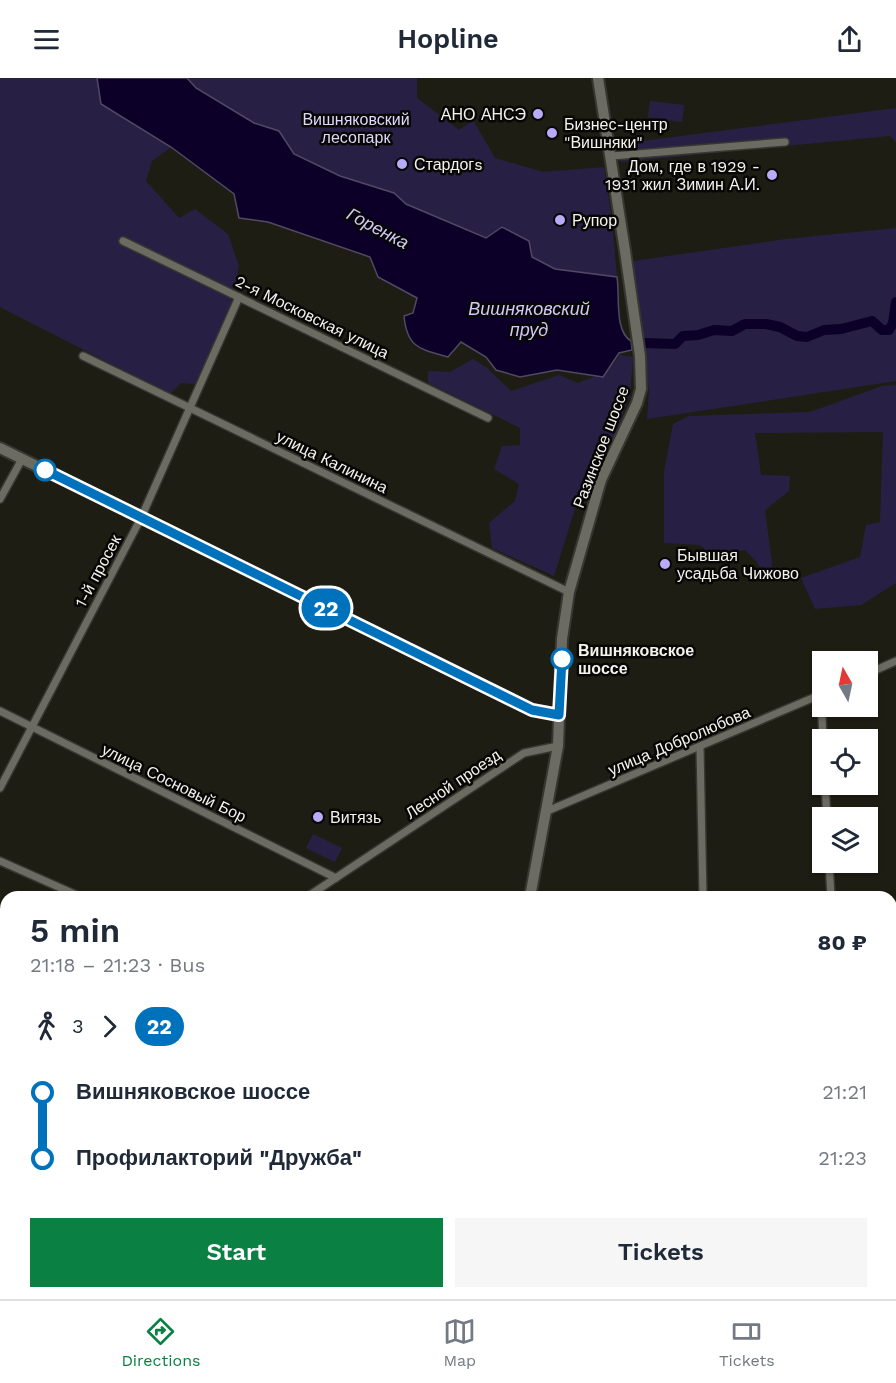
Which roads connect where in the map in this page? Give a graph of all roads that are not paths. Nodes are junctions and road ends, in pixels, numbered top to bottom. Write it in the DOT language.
graph roads {
  1 [pos="598,78"];
  2 [pos="785,142"];
  3 [pos="612,156"];
  4 [pos="123,241"];
  5 [pos="239,297"];
  6 [pos="83,356"];
  7 [pos="189,407"];
  8 [pos="488,418"];
  9 [pos="0,448"];
  10 [pos="22,459"];
  11 [pos="0,499"];
  12 [pos="141,518"];
  13 [pos="569,592"];
  14 [pos="896,661"];
  15 [pos="878,669"];
  16 [pos="812,698"];
  17 [pos="0,711"];
  18 [pos="559,715"];
  19 [pos="31,727"];
  20 [pos="558,746"];
  21 [pos="700,747"];
  22 [pos="0,788"];
  23 [pos="545,812"];
  24 [pos="0,861"];
  25 [pos="830,873"];
  26 [pos="336,878"];
  27 [pos="68,891"];
  28 [pos="316,891"];
  29 [pos="531,891"];
  30 [pos="703,891"];
  31 [pos="831,891"];
  1 -- 3 [label="main road, Разинское шоссе"];
  2 -- 3 [label="street"];
  3 -- 13 [label="main road, Разинское шоссе"];
  4 -- 5 [label="street, 2-я Московская улица"];
  5 -- 7 [label="street, 1-й просек"];
  5 -- 8 [label="street, 2-я Московская улица"];
  6 -- 7 [label="street, улица Калинина"];
  7 -- 12 [label="street, 1-й просек"];
  7 -- 13 [label="street, улица Калинина"];
  9 -- 10 [label="main road"];
  10 -- 11 [label="street"];
  10 -- 12 [label="main road"];
  12 -- 18 [label="main road"];
  12 -- 19 [label="street, 1-й просек"];
  13 -- 18 [label="main road, Разинское шоссе"];
  14 -- 15 [label="street"];
  16 -- 21 [label="street, улица Добролюбова"];
  17 -- 19 [label="street, улица Сосновый Бор"];
  18 -- 20 [label="main road, Разинское шоссе"];
  19 -- 22 [label="street, 1-й просек"];
  19 -- 26 [label="street, улица Сосновый Бор"];
  20 -- 23 [label="main road, Разинское шоссе"];
  20 -- 26 [label="street, Лесной проезд"];
  21 -- 23 [label="street, улица Добролюбова"];
  21 -- 30 [label="street"];
  23 -- 29 [label="main road, Разинское шоссе"];
  24 -- 27 [label="street"];
  25 -- 31 [label="street"];
  26 -- 28 [label="street, Лесной проезд"];
}
